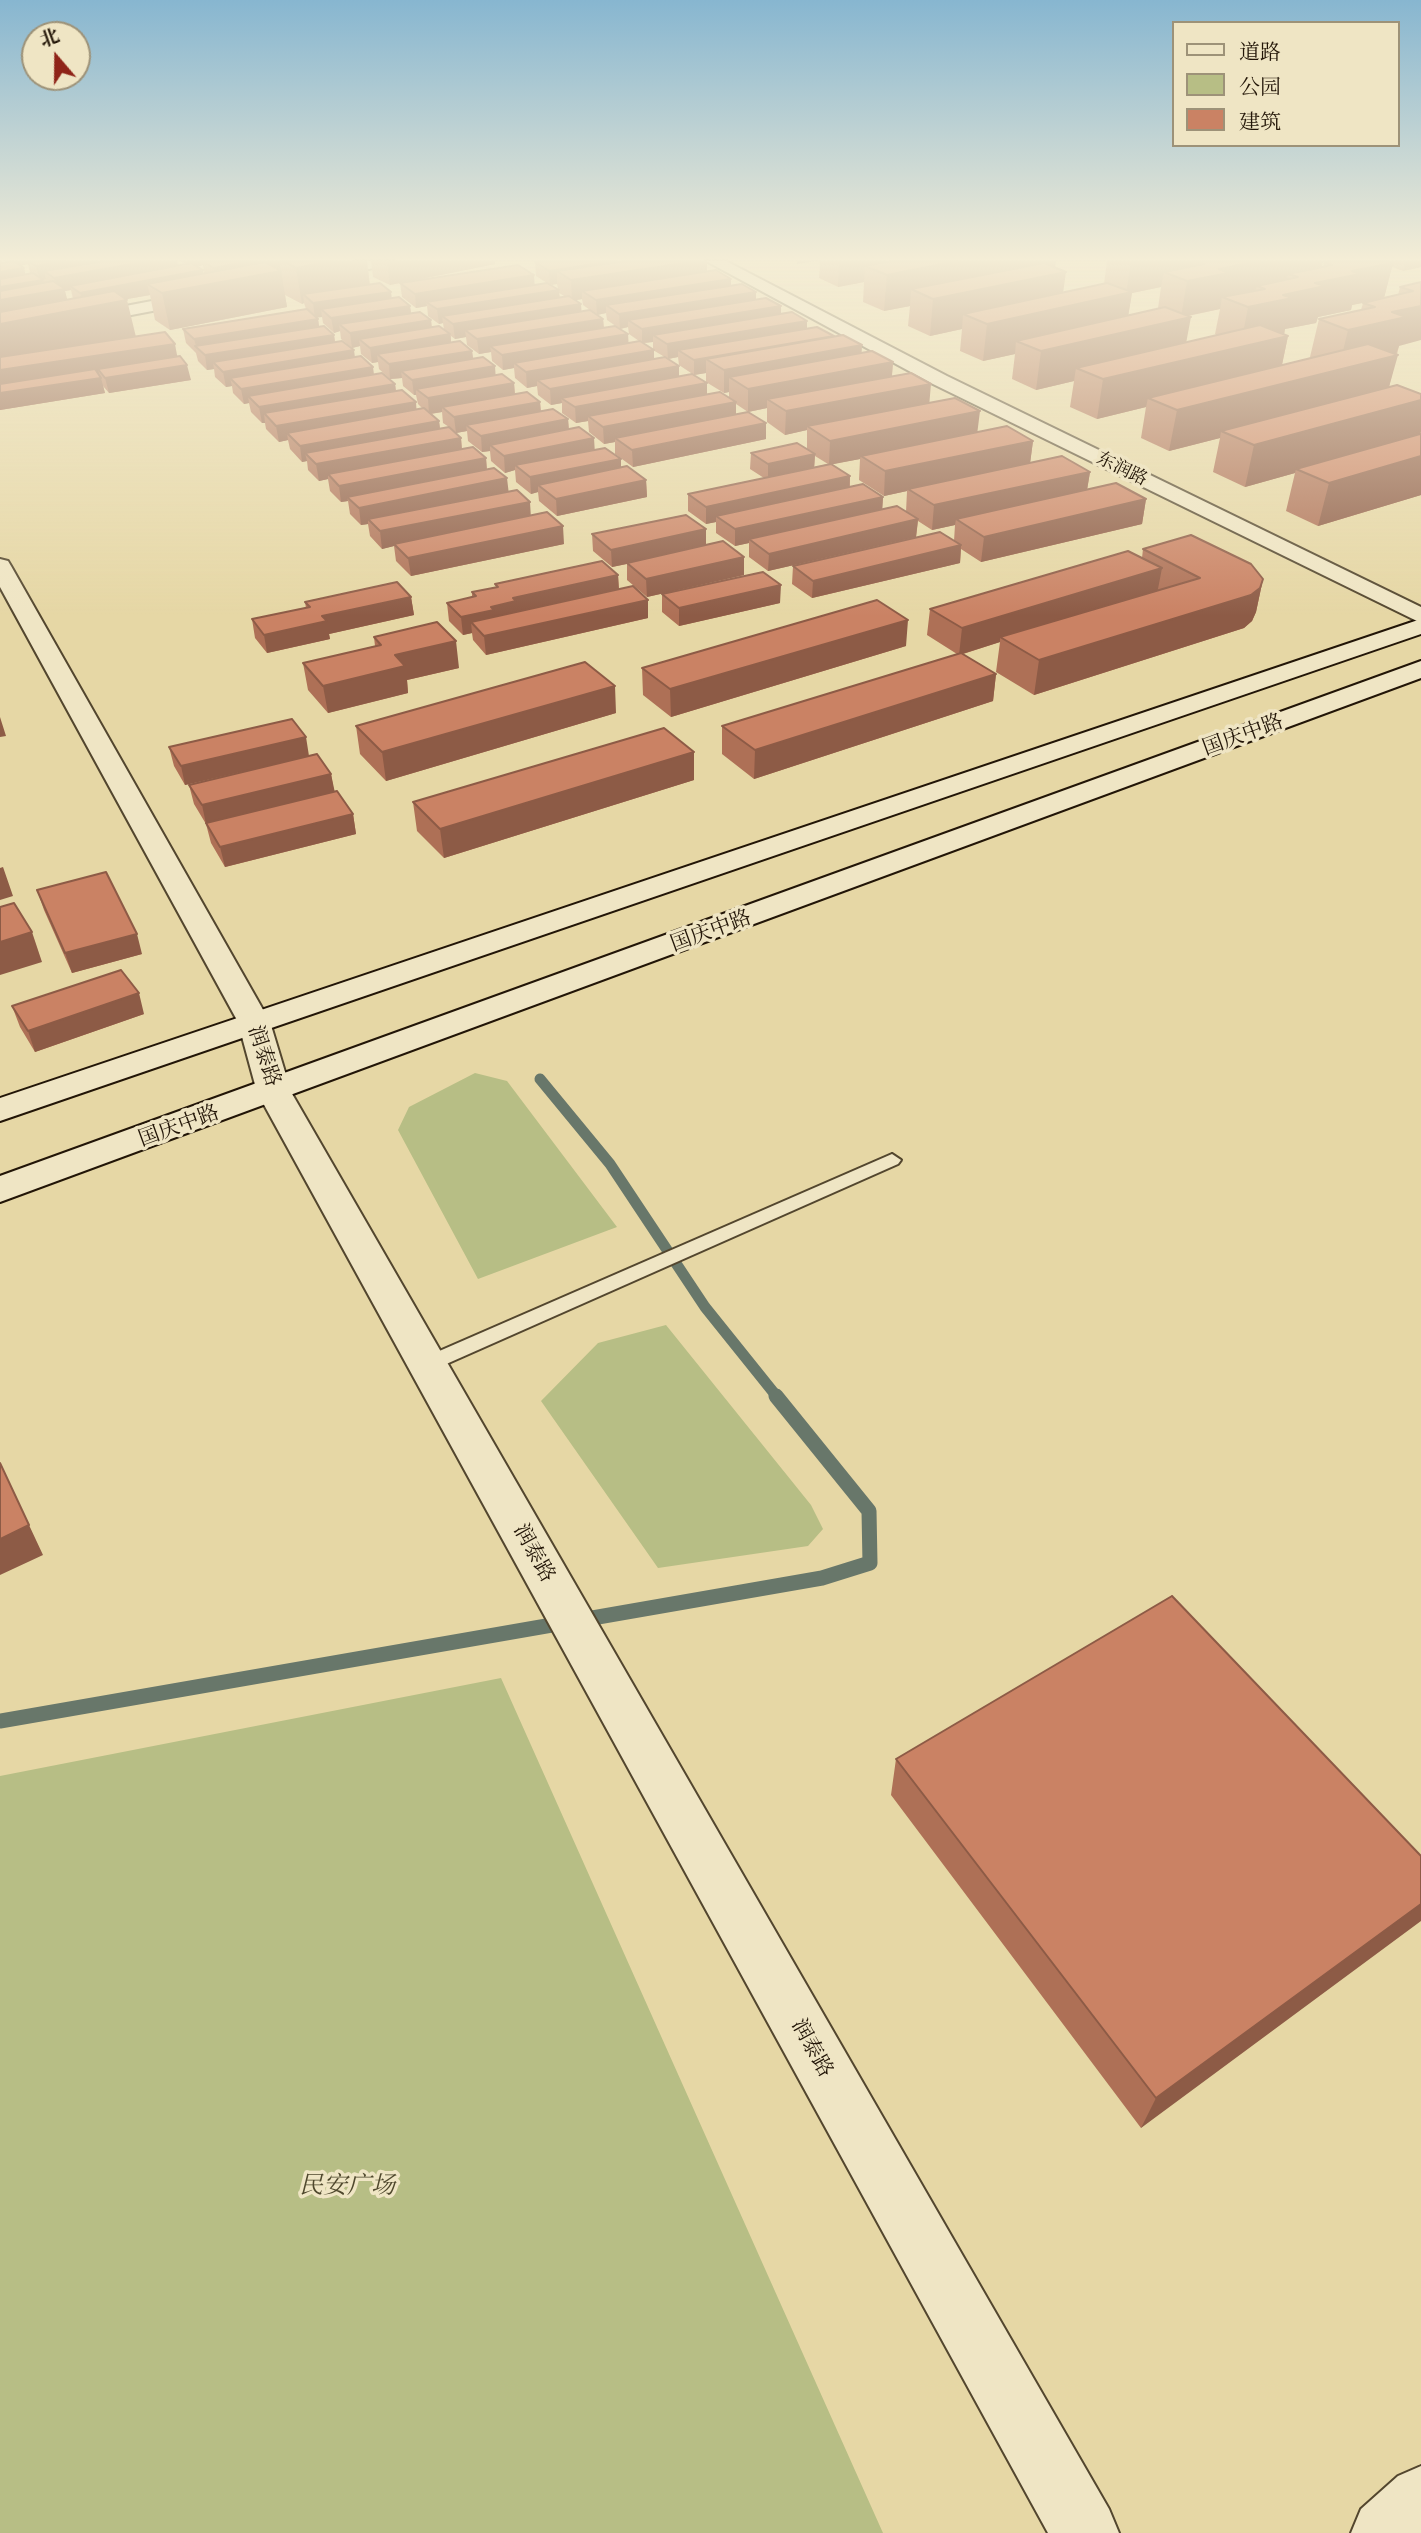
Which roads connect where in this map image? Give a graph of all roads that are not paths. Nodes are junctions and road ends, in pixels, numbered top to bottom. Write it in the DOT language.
graph roads {
  1 [pos="938,379"];
  2 [pos="0,566"];
  3 [pos="1421,616"];
  4 [pos="1421,626"];
  5 [pos="1421,669"];
  6 [pos="254,1022"];
  7 [pos="274,1092"];
  8 [pos="0,1110"];
  9 [pos="892,1160"];
  10 [pos="0,1190"];
  11 [pos="428,1364"];
  12 [pos="1421,2499"];
  13 [pos="1085,2533"];
  14 [pos="1385,2533"];
  1 -- 3 [label="street, 东润路"];
  2 -- 6 [label="street, 润泰路"];
  4 -- 6 [label="street"];
  5 -- 7 [label="street, 国庆中路"];
  6 -- 7 [label="street, 润泰路"];
  6 -- 8 [label="street"];
  7 -- 10 [label="street, 国庆中路"];
  7 -- 11 [label="street, 润泰路"];
  9 -- 11 [label="lane"];
  11 -- 13 [label="street, 润泰路"];
  12 -- 14 [label="street"];
}
